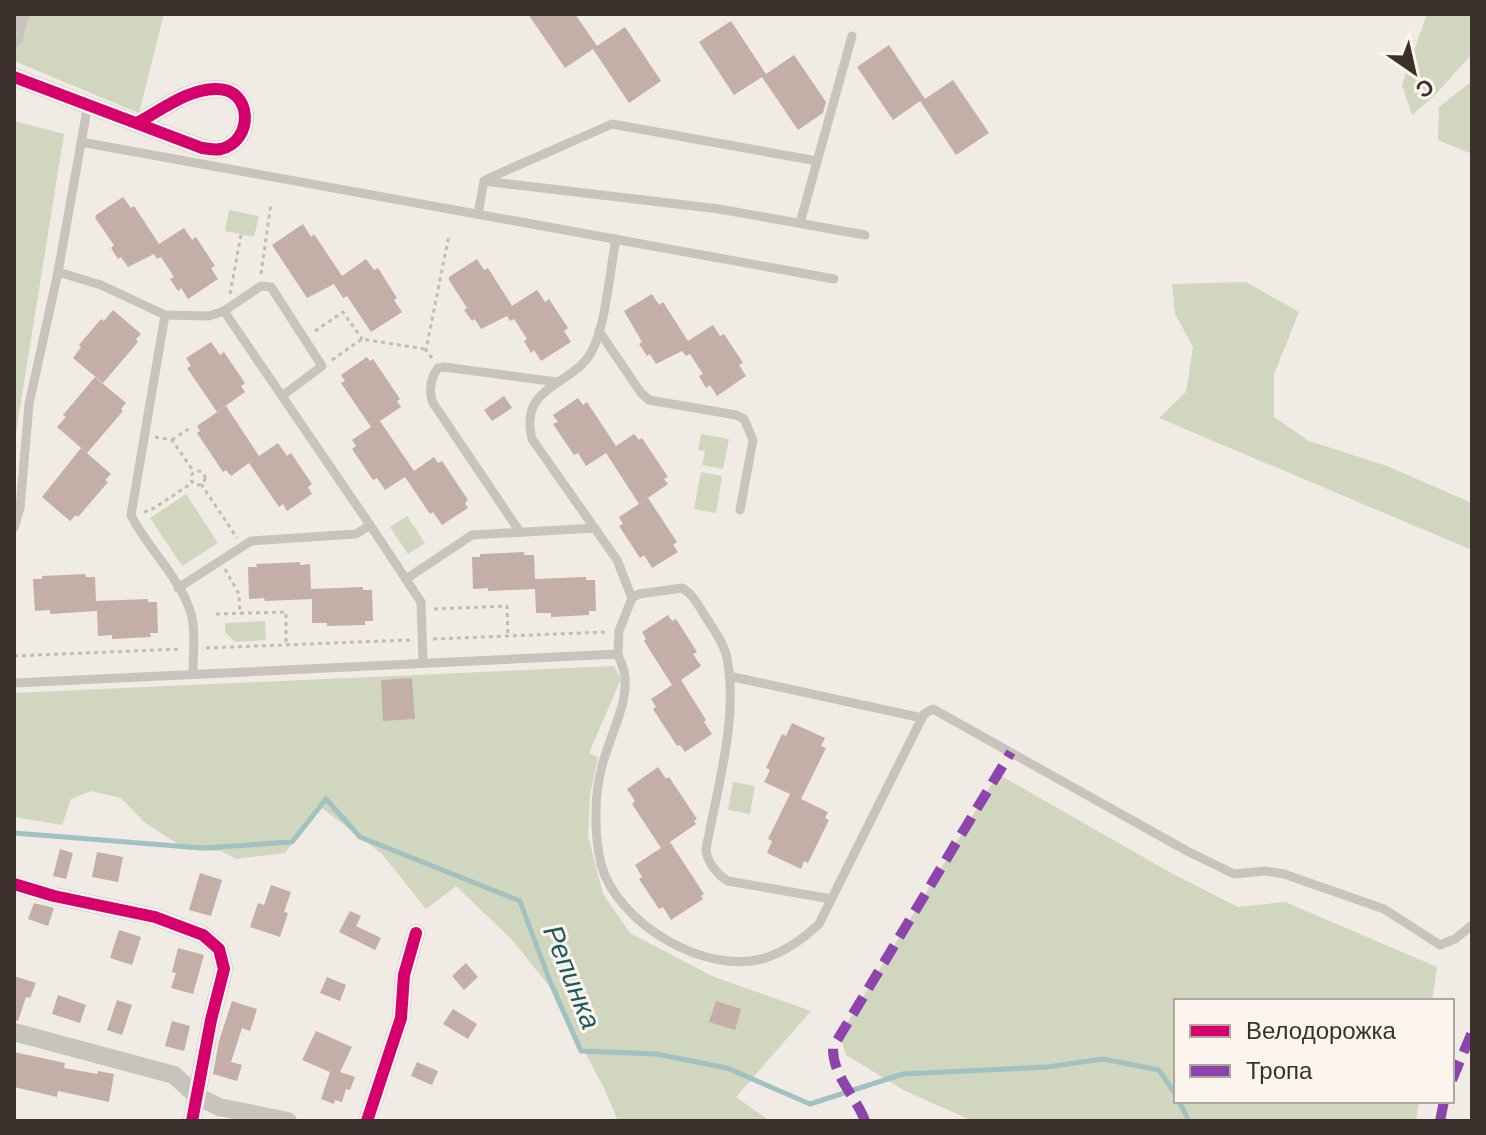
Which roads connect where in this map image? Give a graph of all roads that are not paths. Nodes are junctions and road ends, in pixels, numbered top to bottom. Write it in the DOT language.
graph roads {
  1 [pos="20,14"];
  2 [pos="852,36"];
  3 [pos="14,38"];
  4 [pos="14,77"];
  5 [pos="88,104"];
  6 [pos="137,123"];
  7 [pos="81,142"];
  8 [pos="817,161"];
  9 [pos="484,181"];
  10 [pos="478,214"];
  11 [pos="800,223"];
  12 [pos="865,235"];
  13 [pos="616,239"];
  14 [pos="58,272"];
  15 [pos="834,279"];
  16 [pos="224,311"];
  17 [pos="165,315"];
  18 [pos="599,331"];
  19 [pos="557,382"];
  20 [pos="282,396"];
  21 [pos="740,510"];
  22 [pos="370,525"];
  23 [pos="14,528"];
  24 [pos="595,528"];
  25 [pos="520,532"];
  26 [pos="406,579"];
  27 [pos="178,588"];
  28 [pos="632,598"];
  29 [pos="618,654"];
  30 [pos="423,663"];
  31 [pos="193,674"];
  32 [pos="729,676"];
  33 [pos="14,683"];
  34 [pos="922,718"];
  35 [pos="14,884"];
  36 [pos="831,899"];
  37 [pos="1472,925"];
  38 [pos="416,933"];
  39 [pos="14,1032"];
  40 [pos="197,1096"];
  41 [pos="192,1121"];
  42 [pos="288,1121"];
  43 [pos="367,1121"];
  1 -- 3 [label="street"];
  2 -- 8 [label="lane"];
  4 -- 5 [label="street"];
  5 -- 6 [label="street"];
  5 -- 7 [label="lane"];
  6 -- 6 [label="street"];
  7 -- 10 [label="lane"];
  7 -- 14 [label="lane"];
  8 -- 9 [label="lane"];
  8 -- 11 [label="lane"];
  9 -- 10 [label="lane"];
  9 -- 11 [label="lane"];
  10 -- 13 [label="lane"];
  11 -- 12 [label="lane"];
  13 -- 15 [label="lane"];
  13 -- 18 [label="lane"];
  14 -- 17 [label="lane"];
  14 -- 23 [label="lane"];
  16 -- 17 [label="lane"];
  16 -- 20 [label="lane"];
  16 -- 20 [label="lane"];
  17 -- 27 [label="lane"];
  18 -- 19 [label="lane"];
  18 -- 21 [label="lane"];
  19 -- 24 [label="lane"];
  19 -- 25 [label="lane"];
  20 -- 22 [label="lane"];
  22 -- 26 [label="lane"];
  22 -- 27 [label="lane"];
  24 -- 25 [label="lane"];
  24 -- 28 [label="lane"];
  25 -- 26 [label="lane"];
  26 -- 30 [label="lane"];
  27 -- 31 [label="lane"];
  28 -- 29 [label="lane"];
  28 -- 32 [label="lane"];
  29 -- 30 [label="lane"];
  29 -- 36 [label="lane"];
  30 -- 31 [label="lane"];
  31 -- 33 [label="lane"];
  32 -- 34 [label="lane"];
  32 -- 36 [label="lane"];
  34 -- 36 [label="lane"];
  34 -- 37 [label="lane"];
  35 -- 40 [label="street"];
  38 -- 43 [label="street"];
  39 -- 40 [label="street"];
  40 -- 41 [label="street"];
  40 -- 42 [label="street"];
}
